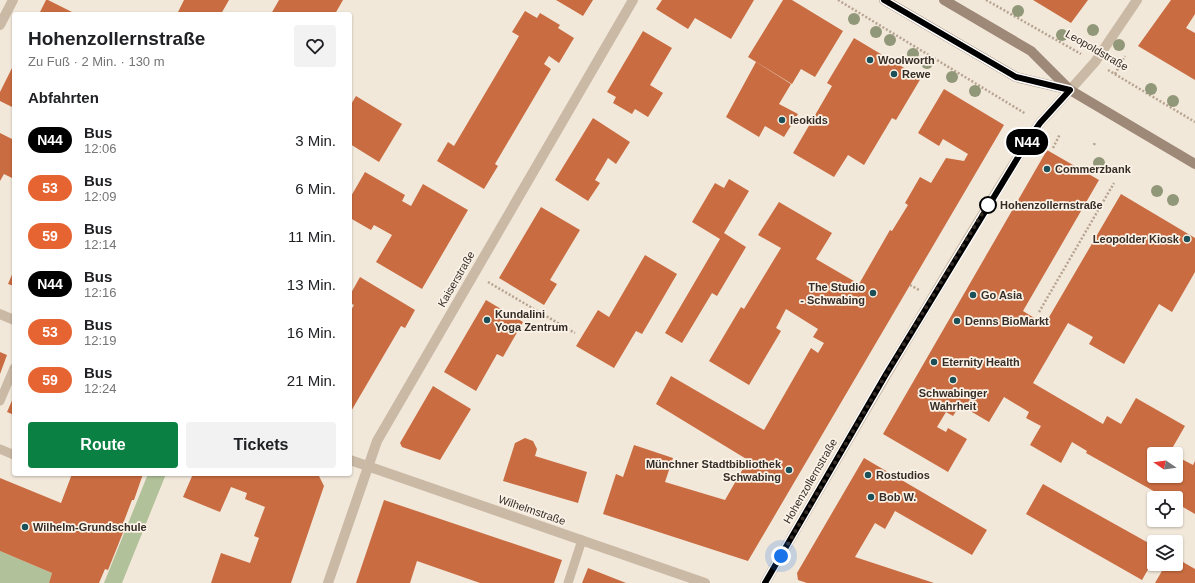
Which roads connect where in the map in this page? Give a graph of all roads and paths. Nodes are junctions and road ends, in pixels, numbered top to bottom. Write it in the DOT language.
graph roads {
  1 [pos="13,0"];
  2 [pos="633,0"];
  3 [pos="838,0"];
  4 [pos="884,0"];
  5 [pos="894,0"];
  6 [pos="944,0"];
  7 [pos="986,0"];
  8 [pos="1137,0"];
  9 [pos="904,13"];
  10 [pos="0,25"];
  11 [pos="1125,56"];
  12 [pos="1095,62"];
  13 [pos="1115,74"];
  14 [pos="1070,90"];
  15 [pos="1195,122"];
  16 [pos="1040,123"];
  17 [pos="1060,134"];
  18 [pos="1053,148"];
  19 [pos="1195,164"];
  20 [pos="1114,183"];
  21 [pos="473,274"];
  22 [pos="1039,312"];
  23 [pos="0,314"];
  24 [pos="12,319"];
  25 [pos="575,333"];
  26 [pos="12,373"];
  27 [pos="0,401"];
  28 [pos="0,449"];
  29 [pos="12,454"];
  30 [pos="352,461"];
  31 [pos="367,468"];
  32 [pos="582,540"];
  33 [pos="328,583"];
  34 [pos="568,583"];
  35 [pos="705,583"];
  36 [pos="765,583"];
  1 -- 10 [label="street"];
  2 -- 21 [label="street, Kaiserstraße"];
  3 -- 16 [label="path"];
  4 -- 9 [label="main road"];
  5 -- 9 [label="lane"];
  6 -- 14 [label="main road"];
  7 -- 12 [label="path, Leopoldstraße"];
  8 -- 12 [label="street, Hohenzollernstraße"];
  9 -- 14 [label="main road"];
  11 -- 13 [label="path"];
  12 -- 13 [label="path, Leopoldstraße"];
  12 -- 14 [label="street, Hohenzollernstraße"];
  13 -- 15 [label="path, Leopoldstraße"];
  14 -- 16 [label="street, Hohenzollernstraße"];
  14 -- 19 [label="main road"];
  16 -- 36 [label="street, Hohenzollernstraße"];
  17 -- 18 [label="path"];
  20 -- 22 [label="path"];
  21 -- 25 [label="path"];
  21 -- 31 [label="street, Kaiserstraße"];
  23 -- 24 [label="street"];
  26 -- 27 [label="lane"];
  28 -- 29 [label="lane"];
  30 -- 31 [label="street, Wilhelmstraße"];
  31 -- 32 [label="street, Wilhelmstraße"];
  31 -- 33 [label="street, Kaiserstraße"];
  32 -- 34 [label="lane"];
  32 -- 35 [label="street, Wilhelmstraße"];
}
